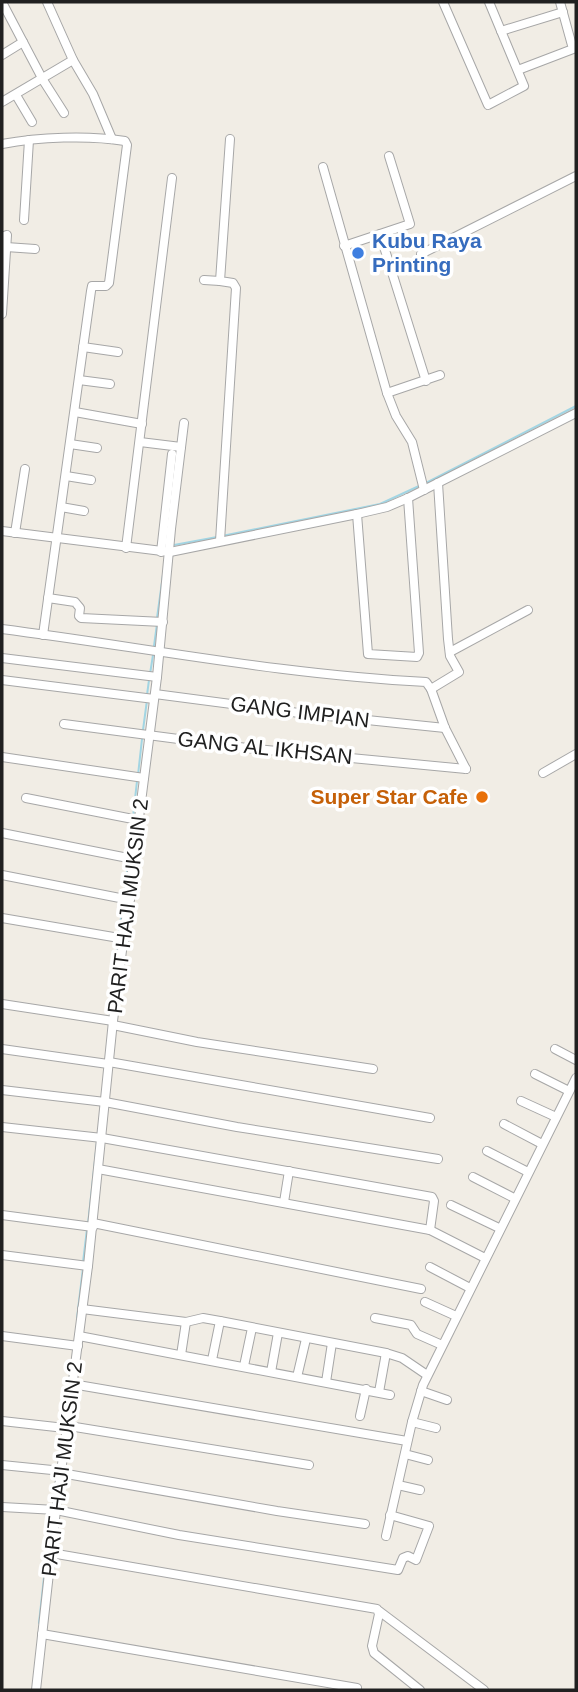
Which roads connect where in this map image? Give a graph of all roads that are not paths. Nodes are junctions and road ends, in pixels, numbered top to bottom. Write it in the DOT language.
graph roads {
  1 [pos="47,2"];
  2 [pos="443,2"];
  3 [pos="489,2"];
  4 [pos="560,2"];
  5 [pos="3,7"];
  6 [pos="562,12"];
  7 [pos="501,32"];
  8 [pos="23,42"];
  9 [pos="572,46"];
  10 [pos="2,55"];
  11 [pos="73,60"];
  12 [pos="576,60"];
  13 [pos="518,70"];
  14 [pos="43,80"];
  15 [pos="16,95"];
  16 [pos="2,102"];
  17 [pos="64,113"];
  18 [pos="32,122"];
  19 [pos="3,139"];
  20 [pos="112,139"];
  21 [pos="230,139"];
  22 [pos="29,140"];
  23 [pos="389,156"];
  24 [pos="323,167"];
  25 [pos="576,176"];
  26 [pos="173,178"];
  27 [pos="24,220"];
  28 [pos="380,234"];
  29 [pos="2,237"];
  30 [pos="344,246"];
  31 [pos="6,247"];
  32 [pos="35,248"];
  33 [pos="421,254"];
  34 [pos="204,280"];
  35 [pos="220,281"];
  36 [pos="2,314"];
  37 [pos="83,347"];
  38 [pos="118,352"];
  39 [pos="440,375"];
  40 [pos="79,380"];
  41 [pos="426,381"];
  42 [pos="110,384"];
  43 [pos="387,393"];
  44 [pos="75,412"];
  45 [pos="576,412"];
  46 [pos="184,422"];
  47 [pos="142,424"];
  48 [pos="140,442"];
  49 [pos="70,444"];
  50 [pos="181,447"];
  51 [pos="97,448"];
  52 [pos="172,454"];
  53 [pos="25,469"];
  54 [pos="65,476"];
  55 [pos="91,480"];
  56 [pos="438,483"];
  57 [pos="424,490"];
  58 [pos="408,498"];
  59 [pos="61,507"];
  60 [pos="84,512"];
  61 [pos="357,514"];
  62 [pos="2,531"];
  63 [pos="15,533"];
  64 [pos="56,539"];
  65 [pos="220,541"];
  66 [pos="126,548"];
  67 [pos="165,552"];
  68 [pos="48,598"];
  69 [pos="528,610"];
  70 [pos="158,622"];
  71 [pos="2,629"];
  72 [pos="43,635"];
  73 [pos="160,651"];
  74 [pos="450,652"];
  75 [pos="2,658"];
  76 [pos="157,677"];
  77 [pos="2,680"];
  78 [pos="431,689"];
  79 [pos="154,696"];
  80 [pos="64,724"];
  81 [pos="444,728"];
  82 [pos="149,736"];
  83 [pos="576,754"];
  84 [pos="2,757"];
  85 [pos="543,773"];
  86 [pos="139,777"];
  87 [pos="26,799"];
  88 [pos="138,820"];
  89 [pos="2,833"];
  90 [pos="133,859"];
  91 [pos="2,874"];
  92 [pos="130,900"];
  93 [pos="2,918"];
  94 [pos="125,939"];
  95 [pos="2,1004"];
  96 [pos="113,1023"];
  97 [pos="2,1049"];
  98 [pos="555,1049"];
  99 [pos="576,1060"];
  100 [pos="109,1063"];
  101 [pos="373,1069"];
  102 [pos="535,1074"];
  103 [pos="576,1078"];
  104 [pos="2,1090"];
  105 [pos="569,1091"];
  106 [pos="521,1101"];
  107 [pos="105,1102"];
  108 [pos="556,1116"];
  109 [pos="430,1118"];
  110 [pos="504,1124"];
  111 [pos="2,1126"];
  112 [pos="102,1138"];
  113 [pos="542,1144"];
  114 [pos="487,1151"];
  115 [pos="438,1159"];
  116 [pos="98,1169"];
  117 [pos="289,1171"];
  118 [pos="528,1172"];
  119 [pos="473,1177"];
  120 [pos="514,1198"];
  121 [pos="284,1202"];
  122 [pos="451,1205"];
  123 [pos="2,1215"];
  124 [pos="93,1225"];
  125 [pos="499,1228"];
  126 [pos="430,1230"];
  127 [pos="2,1255"];
  128 [pos="485,1258"];
  129 [pos="88,1266"];
  130 [pos="430,1267"];
  131 [pos="470,1288"];
  132 [pos="421,1289"];
  133 [pos="425,1302"];
  134 [pos="82,1309"];
  135 [pos="456,1316"];
  136 [pos="375,1318"];
  137 [pos="220,1321"];
  138 [pos="186,1322"];
  139 [pos="252,1328"];
  140 [pos="278,1333"];
  141 [pos="2,1336"];
  142 [pos="79,1336"];
  143 [pos="306,1339"];
  144 [pos="332,1343"];
  145 [pos="442,1345"];
  146 [pos="78,1346"];
  147 [pos="386,1353"];
  148 [pos="181,1355"];
  149 [pos="212,1360"];
  150 [pos="244,1366"];
  151 [pos="271,1372"];
  152 [pos="428,1375"];
  153 [pos="297,1377"];
  154 [pos="326,1382"];
  155 [pos="72,1384"];
  156 [pos="366,1389"];
  157 [pos="421,1391"];
  158 [pos="379,1392"];
  159 [pos="390,1395"];
  160 [pos="447,1400"];
  161 [pos="360,1416"];
  162 [pos="2,1421"];
  163 [pos="412,1422"];
  164 [pos="64,1427"];
  165 [pos="436,1428"];
  166 [pos="407,1441"];
  167 [pos="405,1454"];
  168 [pos="428,1460"];
  169 [pos="2,1465"];
  170 [pos="309,1465"];
  171 [pos="61,1472"];
  172 [pos="398,1485"];
  173 [pos="420,1490"];
  174 [pos="2,1507"];
  175 [pos="56,1510"];
  176 [pos="390,1515"];
  177 [pos="365,1524"];
  178 [pos="386,1535"];
  179 [pos="51,1553"];
  180 [pos="379,1611"];
  181 [pos="42,1634"];
  182 [pos="356,1688"];
  183 [pos="36,1690"];
  184 [pos="420,1690"];
  185 [pos="484,1690"];
  1 -- 11 [label="street"];
  2 -- 13 [label="street"];
  3 -- 7 [label="street"];
  4 -- 6 [label="street"];
  5 -- 8 [label="street"];
  6 -- 7 [label="street"];
  6 -- 9 [label="street"];
  7 -- 13 [label="street"];
  8 -- 10 [label="street"];
  8 -- 14 [label="street"];
  9 -- 12 [label="street"];
  9 -- 13 [label="street"];
  11 -- 14 [label="street"];
  11 -- 20 [label="street"];
  14 -- 15 [label="street"];
  14 -- 17 [label="street"];
  15 -- 16 [label="street"];
  15 -- 18 [label="street"];
  19 -- 22 [label="street"];
  20 -- 22 [label="street"];
  20 -- 37 [label="street"];
  21 -- 35 [label="street"];
  22 -- 27 [label="street"];
  23 -- 28 [label="street"];
  24 -- 30 [label="street"];
  25 -- 33 [label="street"];
  26 -- 47 [label="street"];
  28 -- 30 [label="street"];
  28 -- 41 [label="street"];
  29 -- 31 [label="street"];
  30 -- 43 [label="street"];
  31 -- 32 [label="street"];
  31 -- 36 [label="street"];
  34 -- 35 [label="street"];
  35 -- 65 [label="street"];
  37 -- 38 [label="street"];
  37 -- 40 [label="street"];
  39 -- 41 [label="street"];
  40 -- 42 [label="street"];
  40 -- 44 [label="street"];
  41 -- 43 [label="street"];
  43 -- 57 [label="street"];
  44 -- 47 [label="street"];
  44 -- 49 [label="street"];
  45 -- 56 [label="street"];
  46 -- 50 [label="street"];
  47 -- 48 [label="street"];
  48 -- 50 [label="street"];
  48 -- 66 [label="street"];
  49 -- 51 [label="street"];
  49 -- 54 [label="street"];
  50 -- 67 [label="street"];
  52 -- 67 [label="street"];
  53 -- 63 [label="street"];
  54 -- 55 [label="street"];
  54 -- 59 [label="street"];
  56 -- 57 [label="street"];
  56 -- 74 [label="street"];
  57 -- 58 [label="street"];
  58 -- 61 [label="street"];
  58 -- 61 [label="street"];
  59 -- 60 [label="street"];
  59 -- 64 [label="street"];
  61 -- 65 [label="street"];
  62 -- 63 [label="street"];
  63 -- 64 [label="street"];
  64 -- 66 [label="street"];
  64 -- 68 [label="street"];
  65 -- 67 [label="street"];
  66 -- 67 [label="street"];
  67 -- 70 [label="street, PARIT HAJI MUKSIN 2"];
  68 -- 70 [label="street"];
  68 -- 72 [label="street"];
  69 -- 74 [label="street"];
  70 -- 73 [label="street, PARIT HAJI MUKSIN 2"];
  71 -- 72 [label="street"];
  72 -- 73 [label="street"];
  73 -- 76 [label="street, PARIT HAJI MUKSIN 2"];
  73 -- 78 [label="street"];
  74 -- 78 [label="street"];
  75 -- 76 [label="street"];
  76 -- 79 [label="street, PARIT HAJI MUKSIN 2"];
  77 -- 79 [label="street, GANG IMPIAN"];
  78 -- 81 [label="street"];
  79 -- 81 [label="street, GANG IMPIAN"];
  79 -- 82 [label="street, PARIT HAJI MUKSIN 2"];
  80 -- 82 [label="street, GANG AL IKHSAN"];
  81 -- 82 [label="street, GANG AL IKHSAN"];
  82 -- 86 [label="street, PARIT HAJI MUKSIN 2"];
  83 -- 85 [label="street"];
  84 -- 86 [label="street"];
  86 -- 88 [label="street, PARIT HAJI MUKSIN 2"];
  87 -- 88 [label="street"];
  88 -- 90 [label="street, PARIT HAJI MUKSIN 2"];
  89 -- 90 [label="street"];
  90 -- 92 [label="street, PARIT HAJI MUKSIN 2"];
  91 -- 92 [label="street"];
  92 -- 94 [label="street, PARIT HAJI MUKSIN 2"];
  93 -- 94 [label="street"];
  94 -- 96 [label="street, PARIT HAJI MUKSIN 2"];
  95 -- 96 [label="street"];
  96 -- 100 [label="street, PARIT HAJI MUKSIN 2"];
  96 -- 101 [label="street"];
  97 -- 100 [label="street"];
  98 -- 99 [label="street"];
  100 -- 107 [label="street, PARIT HAJI MUKSIN 2"];
  100 -- 109 [label="street"];
  102 -- 105 [label="street"];
  103 -- 105 [label="street"];
  104 -- 107 [label="street"];
  105 -- 108 [label="street"];
  106 -- 108 [label="street"];
  107 -- 112 [label="street, PARIT HAJI MUKSIN 2"];
  107 -- 115 [label="street"];
  108 -- 113 [label="street"];
  110 -- 113 [label="street"];
  111 -- 112 [label="street"];
  112 -- 116 [label="street, PARIT HAJI MUKSIN 2"];
  112 -- 117 [label="street"];
  113 -- 118 [label="street"];
  114 -- 118 [label="street"];
  116 -- 121 [label="street"];
  116 -- 124 [label="street, PARIT HAJI MUKSIN 2"];
  117 -- 121 [label="street"];
  117 -- 126 [label="street"];
  118 -- 120 [label="street"];
  119 -- 120 [label="street"];
  120 -- 125 [label="street"];
  121 -- 126 [label="street"];
  122 -- 125 [label="street"];
  123 -- 124 [label="street"];
  124 -- 129 [label="street, PARIT HAJI MUKSIN 2"];
  124 -- 132 [label="street"];
  125 -- 128 [label="street"];
  126 -- 128 [label="street"];
  127 -- 129 [label="street"];
  128 -- 131 [label="street"];
  129 -- 134 [label="street, PARIT HAJI MUKSIN 2"];
  130 -- 131 [label="street"];
  131 -- 135 [label="street"];
  133 -- 135 [label="street"];
  134 -- 138 [label="street"];
  134 -- 142 [label="street, PARIT HAJI MUKSIN 2"];
  135 -- 145 [label="street"];
  136 -- 145 [label="street"];
  137 -- 138 [label="street"];
  137 -- 139 [label="street"];
  137 -- 149 [label="street"];
  138 -- 148 [label="street"];
  139 -- 140 [label="street"];
  139 -- 150 [label="street"];
  140 -- 143 [label="street"];
  140 -- 151 [label="street"];
  141 -- 146 [label="street"];
  142 -- 146 [label="street, PARIT HAJI MUKSIN 2"];
  142 -- 148 [label="street"];
  143 -- 144 [label="street"];
  143 -- 153 [label="street"];
  144 -- 147 [label="street"];
  144 -- 154 [label="street"];
  145 -- 152 [label="street"];
  146 -- 155 [label="street, PARIT HAJI MUKSIN 2"];
  147 -- 152 [label="street"];
  147 -- 158 [label="street"];
  148 -- 149 [label="street"];
  149 -- 150 [label="street"];
  150 -- 151 [label="street"];
  151 -- 153 [label="street"];
  152 -- 157 [label="street"];
  153 -- 154 [label="street"];
  154 -- 156 [label="street"];
  155 -- 164 [label="street, PARIT HAJI MUKSIN 2"];
  155 -- 166 [label="street"];
  156 -- 158 [label="street"];
  156 -- 161 [label="street"];
  157 -- 160 [label="street"];
  157 -- 163 [label="street"];
  158 -- 159 [label="street"];
  162 -- 164 [label="street"];
  163 -- 165 [label="street"];
  163 -- 166 [label="street"];
  164 -- 170 [label="street"];
  164 -- 171 [label="street, PARIT HAJI MUKSIN 2"];
  166 -- 167 [label="street"];
  167 -- 168 [label="street"];
  167 -- 172 [label="street"];
  169 -- 171 [label="street"];
  171 -- 175 [label="street, PARIT HAJI MUKSIN 2"];
  171 -- 177 [label="street"];
  172 -- 173 [label="street"];
  172 -- 176 [label="street"];
  174 -- 175 [label="street"];
  175 -- 176 [label="street"];
  175 -- 179 [label="street, PARIT HAJI MUKSIN 2"];
  176 -- 178 [label="street"];
  179 -- 180 [label="street"];
  179 -- 181 [label="street, PARIT HAJI MUKSIN 2"];
  180 -- 184 [label="street"];
  180 -- 185 [label="street"];
  181 -- 182 [label="street"];
  181 -- 183 [label="street, PARIT HAJI MUKSIN 2"];
}
